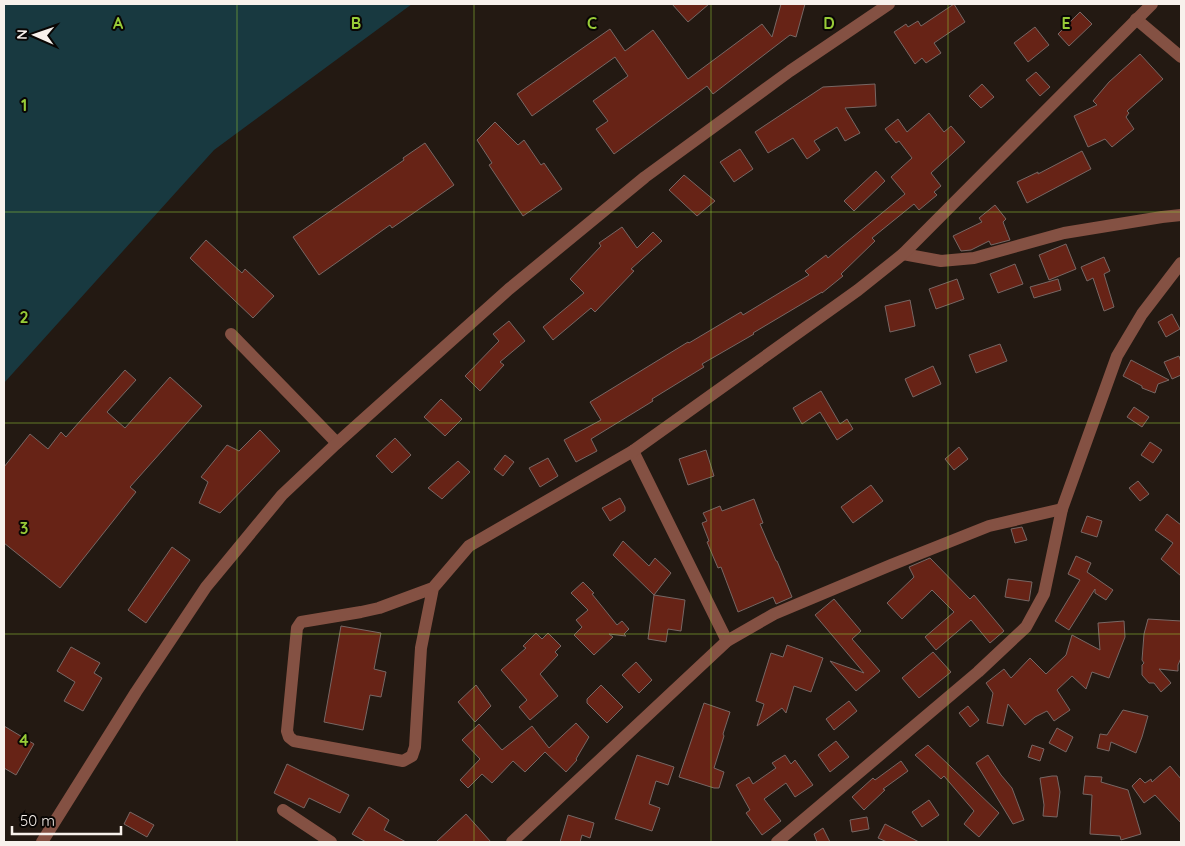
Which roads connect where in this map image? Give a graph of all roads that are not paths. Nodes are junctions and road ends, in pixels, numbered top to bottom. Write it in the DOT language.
graph roads {
  1 [pos="889,4"];
  2 [pos="1152,4"];
  3 [pos="1136,19"];
  4 [pos="1181,57"];
  5 [pos="1181,215"];
  6 [pos="903,254"];
  7 [pos="1181,263"];
  8 [pos="231,334"];
  9 [pos="337,443"];
  10 [pos="633,451"];
  11 [pos="1062,509"];
  12 [pos="433,588"];
  13 [pos="727,641"];
  14 [pos="283,810"];
  15 [pos="42,842"];
  16 [pos="331,842"];
  17 [pos="512,842"];
  18 [pos="776,842"];
  1 -- 9 [label="street"];
  2 -- 3 [label="street"];
  3 -- 4 [label="street"];
  3 -- 6 [label="street"];
  5 -- 6 [label="street"];
  6 -- 10 [label="street"];
  7 -- 11 [label="street"];
  8 -- 9 [label="street"];
  9 -- 15 [label="street"];
  10 -- 12 [label="street"];
  10 -- 13 [label="street"];
  11 -- 13 [label="street"];
  11 -- 18 [label="street"];
  12 -- 12 [label="street"];
  13 -- 17 [label="street"];
  14 -- 16 [label="street"];
}
